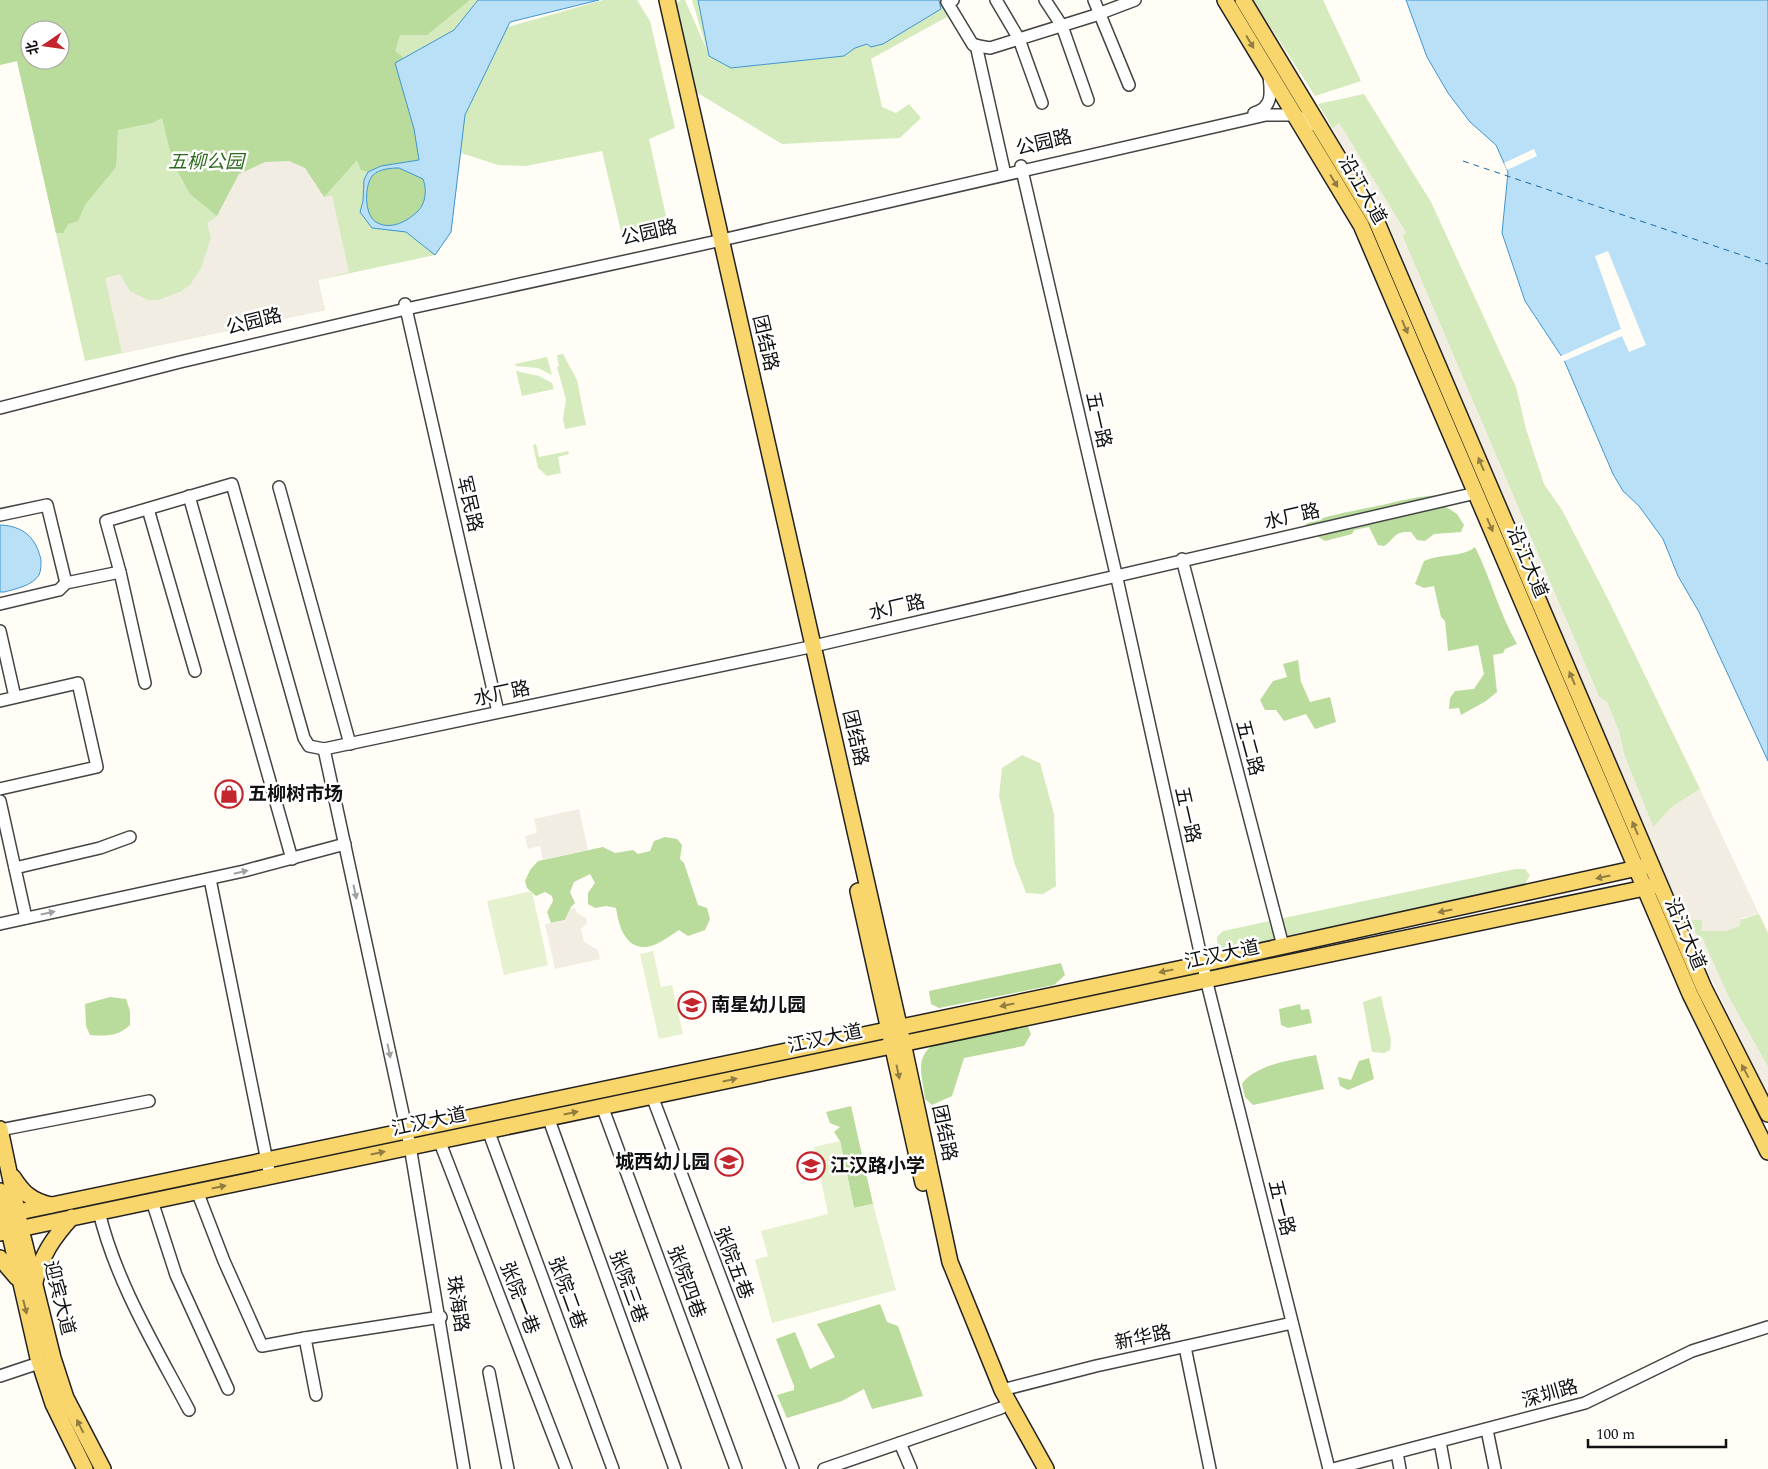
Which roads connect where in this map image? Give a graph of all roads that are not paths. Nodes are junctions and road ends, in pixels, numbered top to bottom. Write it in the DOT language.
graph roads {
  1 [pos="658,0"];
  2 [pos="667,0"];
  3 [pos="954,0"];
  4 [pos="996,0"];
  5 [pos="1045,0"];
  6 [pos="1094,0"];
  7 [pos="1135,0"];
  8 [pos="1225,0"];
  9 [pos="1243,0"];
  10 [pos="1101,13"];
  11 [pos="1062,26"];
  12 [pos="1019,39"];
  13 [pos="976,45"];
  14 [pos="1267,70"];
  15 [pos="1129,85"];
  16 [pos="1088,100"];
  17 [pos="1042,103"];
  18 [pos="1294,115"];
  19 [pos="1320,127"];
  20 [pos="1021,168"];
  21 [pos="1004,170"];
  22 [pos="716,238"];
  23 [pos="405,307"];
  24 [pos="0,401"];
  25 [pos="0,408"];
  26 [pos="279,487"];
  27 [pos="1476,493"];
  28 [pos="189,496"];
  29 [pos="148,509"];
  30 [pos="0,515"];
  31 [pos="1182,559"];
  32 [pos="120,572"];
  33 [pos="1116,574"];
  34 [pos="66,583"];
  35 [pos="0,604"];
  36 [pos="0,631"];
  37 [pos="809,647"];
  38 [pos="195,671"];
  39 [pos="145,683"];
  40 [pos="15,697"];
  41 [pos="0,701"];
  42 [pos="498,712"];
  43 [pos="350,744"];
  44 [pos="324,749"];
  45 [pos="0,789"];
  46 [pos="0,801"];
  47 [pos="130,837"];
  48 [pos="345,844"];
  49 [pos="292,859"];
  50 [pos="1651,865"];
  51 [pos="15,868"];
  52 [pos="1636,870"];
  53 [pos="210,879"];
  54 [pos="1659,885"];
  55 [pos="1644,889"];
  56 [pos="26,918"];
  57 [pos="0,924"];
  58 [pos="1283,946"];
  59 [pos="1204,971"];
  60 [pos="894,1028"];
  61 [pos="898,1044"];
  62 [pos="652,1096"];
  63 [pos="149,1101"];
  64 [pos="602,1106"];
  65 [pos="1768,1114"];
  66 [pos="548,1118"];
  67 [pos="0,1130"];
  68 [pos="406,1130"];
  69 [pos="487,1130"];
  70 [pos="438,1140"];
  71 [pos="412,1145"];
  72 [pos="1768,1152"];
  73 [pos="267,1161"];
  74 [pos="286,1165"];
  75 [pos="9,1171"];
  76 [pos="247,1173"];
  77 [pos="270,1176"];
  78 [pos="0,1191"];
  79 [pos="197,1191"];
  80 [pos="152,1201"];
  81 [pos="52,1205"];
  82 [pos="99,1212"];
  83 [pos="8,1214"];
  84 [pos="72,1218"];
  85 [pos="10,1231"];
  86 [pos="0,1258"];
  87 [pos="18,1279"];
  88 [pos="34,1286"];
  89 [pos="440,1317"];
  90 [pos="1292,1323"];
  91 [pos="1768,1327"];
  92 [pos="305,1338"];
  93 [pos="1184,1347"];
  94 [pos="39,1363"];
  95 [pos="489,1372"];
  96 [pos="0,1376"];
  97 [pos="228,1389"];
  98 [pos="1002,1390"];
  99 [pos="316,1395"];
  100 [pos="189,1410"];
  101 [pos="1003,1410"];
  102 [pos="1487,1430"];
  103 [pos="1440,1442"];
  104 [pos="901,1446"];
  105 [pos="1397,1452"];
  106 [pos="860,1463"];
  107 [pos="85,1469"];
  108 [pos="103,1469"];
  109 [pos="465,1469"];
  110 [pos="508,1469"];
  111 [pos="564,1469"];
  112 [pos="612,1469"];
  113 [pos="675,1469"];
  114 [pos="736,1469"];
  115 [pos="792,1469"];
  116 [pos="824,1469"];
  117 [pos="842,1469"];
  118 [pos="911,1469"];
  119 [pos="1036,1469"];
  120 [pos="1046,1469"];
  121 [pos="1210,1469"];
  122 [pos="1329,1469"];
  123 [pos="1333,1469"];
  124 [pos="1400,1469"];
  125 [pos="1445,1469"];
  126 [pos="1495,1469"];
  1 -- 22 [label="main road, 团结路"];
  2 -- 22 [label="main road, 团结路"];
  3 -- 13 [label="street"];
  4 -- 12 [label="street"];
  5 -- 11 [label="street"];
  6 -- 10 [label="street"];
  7 -- 10 [label="street"];
  8 -- 14 [label="main road, 沿江大道, one-way"];
  9 -- 19 [label="main road, 沿江大道"];
  10 -- 11 [label="street"];
  10 -- 15 [label="street"];
  11 -- 12 [label="street"];
  11 -- 16 [label="street"];
  12 -- 13 [label="street"];
  12 -- 17 [label="street"];
  13 -- 21 [label="street"];
  14 -- 18 [label="main road, 沿江大道"];
  14 -- 20 [label="street, 公园路"];
  18 -- 19 [label="street"];
  18 -- 20 [label="street"];
  18 -- 27 [label="main road, 沿江大道, one-way"];
  50 -- 19 [label="main road, 沿江大道, one-way"];
  20 -- 21 [label="street, 公园路"];
  20 -- 22 [label="street"];
  20 -- 33 [label="street, 五一路"];
  21 -- 22 [label="street, 公园路"];
  22 -- 23 [label="street, 公园路"];
  22 -- 37 [label="main road, 团结路"];
  23 -- 24 [label="street, 公园路"];
  23 -- 25 [label="street"];
  23 -- 42 [label="street, 军民路"];
  26 -- 43 [label="street"];
  27 -- 31 [label="street, 水厂路"];
  27 -- 52 [label="main road, 沿江大道, one-way"];
  28 -- 29 [label="street"];
  28 -- 44 [label="street"];
  28 -- 49 [label="street"];
  29 -- 32 [label="street"];
  29 -- 38 [label="street"];
  30 -- 34 [label="street"];
  31 -- 33 [label="street, 水厂路"];
  31 -- 58 [label="street, 五二路"];
  32 -- 34 [label="street"];
  32 -- 39 [label="street"];
  33 -- 37 [label="street, 水厂路"];
  33 -- 59 [label="street, 五一路"];
  34 -- 35 [label="street"];
  36 -- 40 [label="street"];
  37 -- 42 [label="street, 水厂路"];
  37 -- 60 [label="main road, 团结路"];
  40 -- 41 [label="street"];
  40 -- 45 [label="street"];
  42 -- 43 [label="street, 水厂路"];
  43 -- 44 [label="street, 水厂路"];
  44 -- 48 [label="street, 珠海路"];
  46 -- 51 [label="street"];
  47 -- 51 [label="street"];
  48 -- 49 [label="street"];
  48 -- 68 [label="street, 珠海路, one-way"];
  53 -- 49 [label="street, one-way"];
  50 -- 52 [label="main road, 江汉大道"];
  50 -- 54 [label="main road, 沿江大道"];
  51 -- 56 [label="street"];
  52 -- 55 [label="main road, 沿江大道"];
  52 -- 58 [label="main road, 江汉大道, one-way"];
  56 -- 53 [label="street, one-way"];
  53 -- 73 [label="street"];
  54 -- 55 [label="main road, 江汉大道"];
  65 -- 54 [label="main road, 沿江大道, one-way"];
  55 -- 59 [label="main road, 江汉大道"];
  55 -- 72 [label="main road, 沿江大道"];
  56 -- 57 [label="street"];
  58 -- 59 [label="main road, 江汉大道"];
  59 -- 60 [label="main road, 江汉大道, one-way"];
  59 -- 61 [label="main road, 江汉大道"];
  59 -- 90 [label="street, 五一路"];
  60 -- 61 [label="main road, 团结路"];
  60 -- 68 [label="main road, 江汉大道"];
  62 -- 61 [label="main road, 江汉大道, one-way"];
  61 -- 98 [label="main road, 团结路"];
  61 -- 101 [label="main road, 团结路, one-way"];
  62 -- 64 [label="main road, 江汉大道"];
  62 -- 115 [label="street, 张院五巷"];
  63 -- 67 [label="street"];
  66 -- 64 [label="main road, 江汉大道, one-way"];
  64 -- 114 [label="street, 张院四巷"];
  66 -- 69 [label="main road, 江汉大道"];
  66 -- 113 [label="street, 张院三巷"];
  67 -- 75 [label="main road, 迎宾大道"];
  68 -- 71 [label="street, 珠海路"];
  68 -- 74 [label="main road, 江汉大道"];
  69 -- 70 [label="main road, 江汉大道"];
  69 -- 112 [label="street, 张院二巷"];
  70 -- 71 [label="main road, 江汉大道"];
  70 -- 111 [label="street, 张院一巷"];
  74 -- 71 [label="main road, 江汉大道, one-way"];
  71 -- 89 [label="street, 珠海路"];
  73 -- 74 [label="main road, 江汉大道"];
  73 -- 76 [label="main road, 江汉大道"];
  73 -- 77 [label="street"];
  74 -- 77 [label="main road, 江汉大道"];
  75 -- 81 [label="main road"];
  75 -- 83 [label="main road, 迎宾大道"];
  76 -- 77 [label="main road, 江汉大道"];
  79 -- 76 [label="main road, 江汉大道, one-way"];
  76 -- 81 [label="main road, 江汉大道"];
  78 -- 83 [label="main road, 迎宾大道"];
  79 -- 80 [label="main road, 江汉大道"];
  79 -- 92 [label="street"];
  80 -- 82 [label="main road, 江汉大道"];
  80 -- 97 [label="street"];
  81 -- 83 [label="main road, 江汉大道"];
  82 -- 84 [label="main road, 江汉大道"];
  82 -- 100 [label="street"];
  83 -- 85 [label="main road, 迎宾大道"];
  84 -- 85 [label="main road, 江汉大道"];
  84 -- 88 [label="main road"];
  85 -- 87 [label="main road, 迎宾大道"];
  85 -- 88 [label="main road, 迎宾大道"];
  86 -- 87 [label="main road"];
  87 -- 94 [label="main road, 迎宾大道, one-way"];
  108 -- 88 [label="main road, 迎宾大道, one-way"];
  89 -- 92 [label="street"];
  89 -- 109 [label="street, 珠海路"];
  90 -- 93 [label="street, 新华路"];
  90 -- 122 [label="street, 五一路"];
  91 -- 102 [label="street, 深圳路"];
  92 -- 99 [label="street"];
  93 -- 98 [label="street, 新华路"];
  93 -- 121 [label="street"];
  94 -- 96 [label="street"];
  94 -- 107 [label="main road, 迎宾大道"];
  95 -- 110 [label="street"];
  98 -- 120 [label="main road, 团结路"];
  101 -- 104 [label="street"];
  101 -- 119 [label="main road, 团结路"];
  102 -- 103 [label="street, 深圳路"];
  102 -- 126 [label="street"];
  103 -- 105 [label="street, 深圳路"];
  103 -- 125 [label="street"];
  104 -- 106 [label="street"];
  104 -- 118 [label="street"];
  105 -- 123 [label="street, 深圳路"];
  105 -- 124 [label="street"];
  106 -- 116 [label="street"];
  106 -- 117 [label="street"];
}
